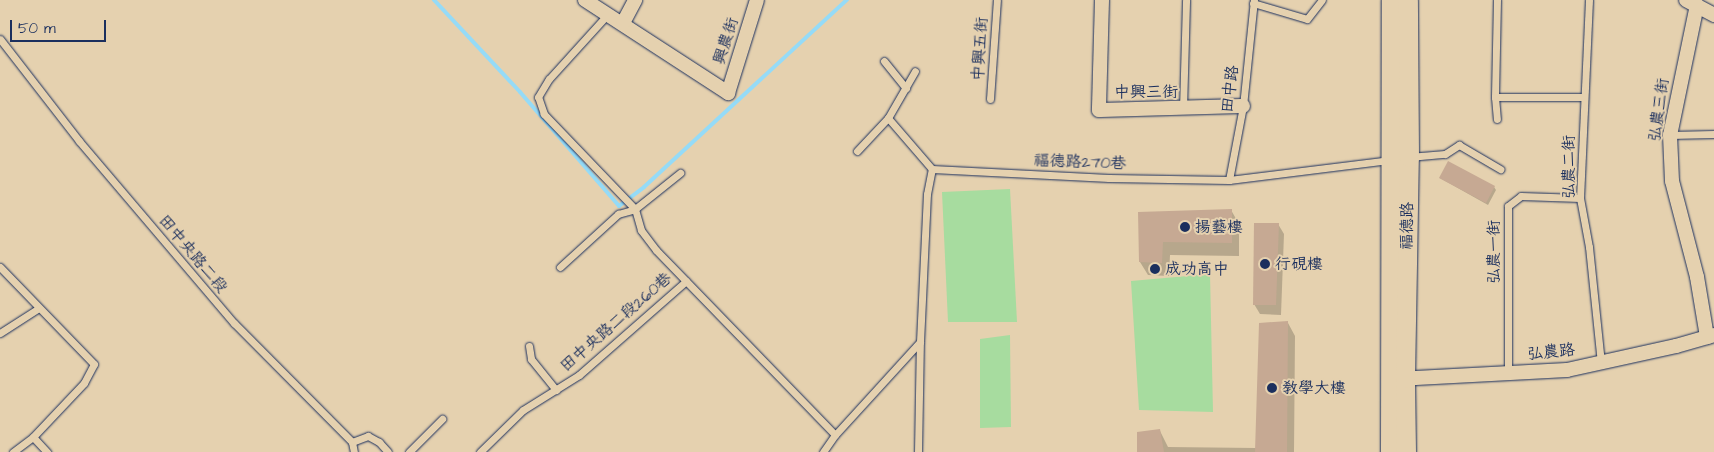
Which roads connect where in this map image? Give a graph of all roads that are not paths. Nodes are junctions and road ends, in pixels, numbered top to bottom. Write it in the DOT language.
graph roads {
  1 [pos="585,0"];
  2 [pos="635,0"];
  3 [pos="757,0"];
  4 [pos="997,0"];
  5 [pos="1102,0"];
  6 [pos="1186,0"];
  7 [pos="1322,0"];
  8 [pos="1391,0"];
  9 [pos="1408,0"];
  10 [pos="1497,0"];
  11 [pos="1589,0"];
  12 [pos="1254,1"];
  13 [pos="1692,3"];
  14 [pos="608,14"];
  15 [pos="1714,15"];
  16 [pos="623,23"];
  17 [pos="0,39"];
  18 [pos="884,61"];
  19 [pos="915,71"];
  20 [pos="906,88"];
  21 [pos="1495,97"];
  22 [pos="1584,97"];
  23 [pos="990,99"];
  24 [pos="1243,106"];
  25 [pos="1183,110"];
  26 [pos="888,118"];
  27 [pos="1498,119"];
  28 [pos="1714,134"];
  29 [pos="1670,135"];
  30 [pos="857,151"];
  31 [pos="1400,158"];
  32 [pos="932,169"];
  33 [pos="1500,169"];
  34 [pos="680,173"];
  35 [pos="1229,180"];
  36 [pos="1580,198"];
  37 [pos="635,209"];
  38 [pos="0,267"];
  39 [pos="560,267"];
  40 [pos="686,281"];
  41 [pos="39,308"];
  42 [pos="0,334"];
  43 [pos="1711,336"];
  44 [pos="920,342"];
  45 [pos="529,346"];
  46 [pos="1602,363"];
  47 [pos="1508,374"];
  48 [pos="1396,379"];
  49 [pos="556,390"];
  50 [pos="442,420"];
  51 [pos="835,435"];
  52 [pos="33,437"];
  53 [pos="352,442"];
  54 [pos="826,450"];
  55 [pos="13,452"];
  56 [pos="47,452"];
  57 [pos="354,452"];
  58 [pos="388,452"];
  59 [pos="409,452"];
  60 [pos="480,452"];
  61 [pos="918,452"];
  62 [pos="1390,452"];
  63 [pos="1406,452"];
  1 -- 14 [label="street"];
  2 -- 16 [label="street"];
  3 -- 16 [label="street, 興農街"];
  4 -- 23 [label="lane, 中興五街"];
  5 -- 25 [label="street, 中興三街"];
  6 -- 25 [label="lane"];
  7 -- 12 [label="lane"];
  8 -- 31 [label="street, 福德路"];
  9 -- 31 [label="street, 福德路"];
  10 -- 21 [label="lane"];
  11 -- 22 [label="lane, 弘農二街"];
  12 -- 24 [label="lane, 田中路"];
  13 -- 15 [label="street"];
  13 -- 29 [label="street, 弘農三街"];
  14 -- 16 [label="street"];
  14 -- 37 [label="lane, 田中央路二段260巷"];
  17 -- 53 [label="lane, 田中央路二段"];
  18 -- 20 [label="lane"];
  19 -- 20 [label="lane"];
  20 -- 26 [label="lane"];
  21 -- 22 [label="lane"];
  21 -- 27 [label="lane"];
  22 -- 36 [label="lane, 弘農二街"];
  24 -- 25 [label="street, 中興三街"];
  24 -- 35 [label="lane, 田中路"];
  26 -- 30 [label="lane"];
  26 -- 32 [label="lane"];
  28 -- 29 [label="lane"];
  29 -- 43 [label="street, 弘農三街"];
  31 -- 33 [label="lane, 福德路270巷"];
  31 -- 35 [label="lane, 福德路270巷"];
  31 -- 48 [label="street, 福德路"];
  32 -- 35 [label="lane, 福德路270巷"];
  32 -- 44 [label="lane"];
  34 -- 37 [label="lane"];
  36 -- 46 [label="lane, 弘農二街"];
  36 -- 47 [label="lane, 弘農一街"];
  37 -- 39 [label="lane"];
  37 -- 40 [label="lane, 田中央路二段260巷"];
  38 -- 41 [label="lane"];
  40 -- 49 [label="lane, 田中央路二段260巷"];
  40 -- 51 [label="lane"];
  41 -- 42 [label="lane"];
  41 -- 52 [label="lane"];
  43 -- 46 [label="street, 弘農路"];
  44 -- 51 [label="lane"];
  44 -- 61 [label="lane"];
  45 -- 49 [label="lane"];
  46 -- 47 [label="street, 弘農路"];
  47 -- 48 [label="street, 弘農路"];
  48 -- 62 [label="street, 福德路"];
  48 -- 63 [label="street, 福德路"];
  49 -- 60 [label="lane, 田中央路二段260巷"];
  50 -- 59 [label="lane"];
  51 -- 54 [label="lane"];
  52 -- 55 [label="lane"];
  52 -- 56 [label="lane"];
  53 -- 57 [label="lane"];
  53 -- 58 [label="lane"];
}
